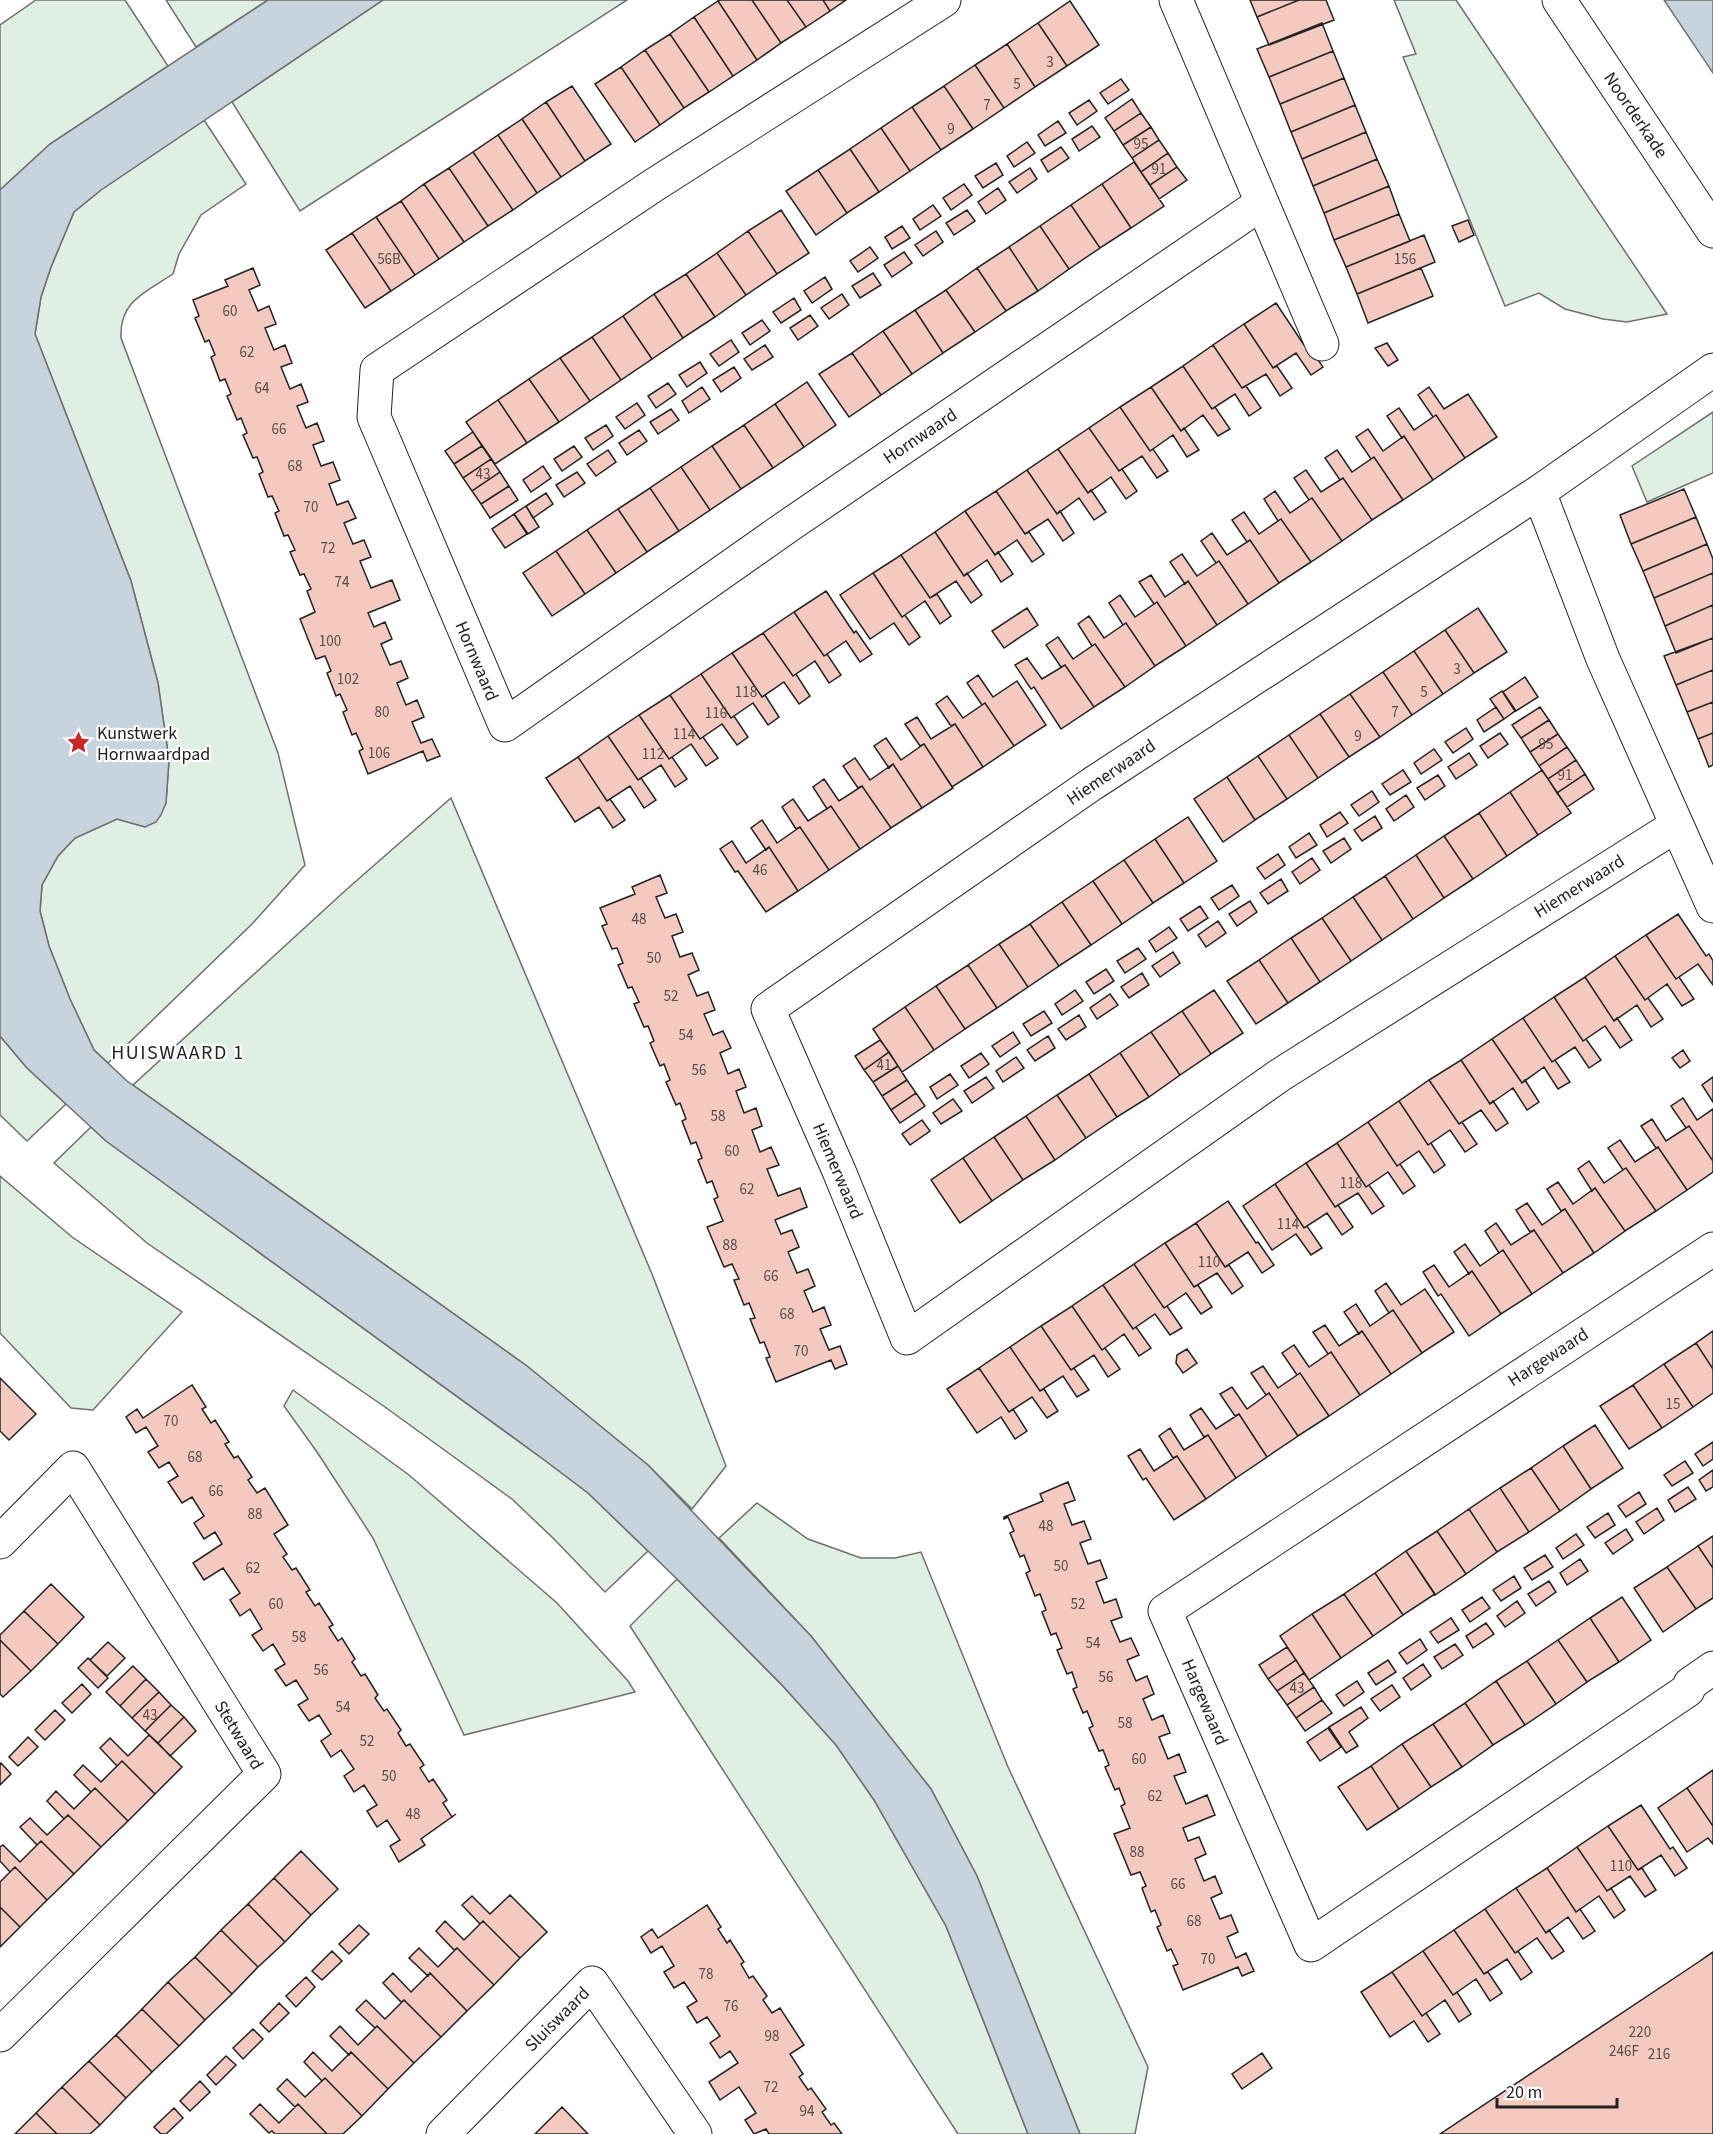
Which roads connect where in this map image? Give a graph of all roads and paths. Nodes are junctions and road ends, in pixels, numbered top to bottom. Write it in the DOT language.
graph roads {
  1 [pos="944,0"];
  2 [pos="1176,0"];
  3 [pos="1559,0"];
  4 [pos="1262,203"];
  5 [pos="1713,231"];
  6 [pos="1322,345"];
  7 [pos="1713,370"];
  8 [pos="1539,492"];
  9 [pos="1677,825"];
  10 [pos="1713,906"];
  11 [pos="1713,1250"];
  12 [pos="0,1542"];
  13 [pos="1713,1668"];
  14 [pos="0,2035"];
  15 [pos="443,2134"];
  16 [pos="695,2134"];
  1 -- 4 [label="street, Hornwaard"];
  2 -- 4 [label="street"];
  3 -- 5 [label="street, Noorderkade"];
  4 -- 6 [label="street"];
  7 -- 8 [label="street, Hiemerwaard"];
  8 -- 9 [label="street"];
  8 -- 9 [label="street, Hiemerwaard"];
  9 -- 10 [label="street"];
  11 -- 13 [label="street, Hargewaard"];
  12 -- 14 [label="street, Stetwaard"];
  15 -- 16 [label="street, Sluiswaard"];
}
